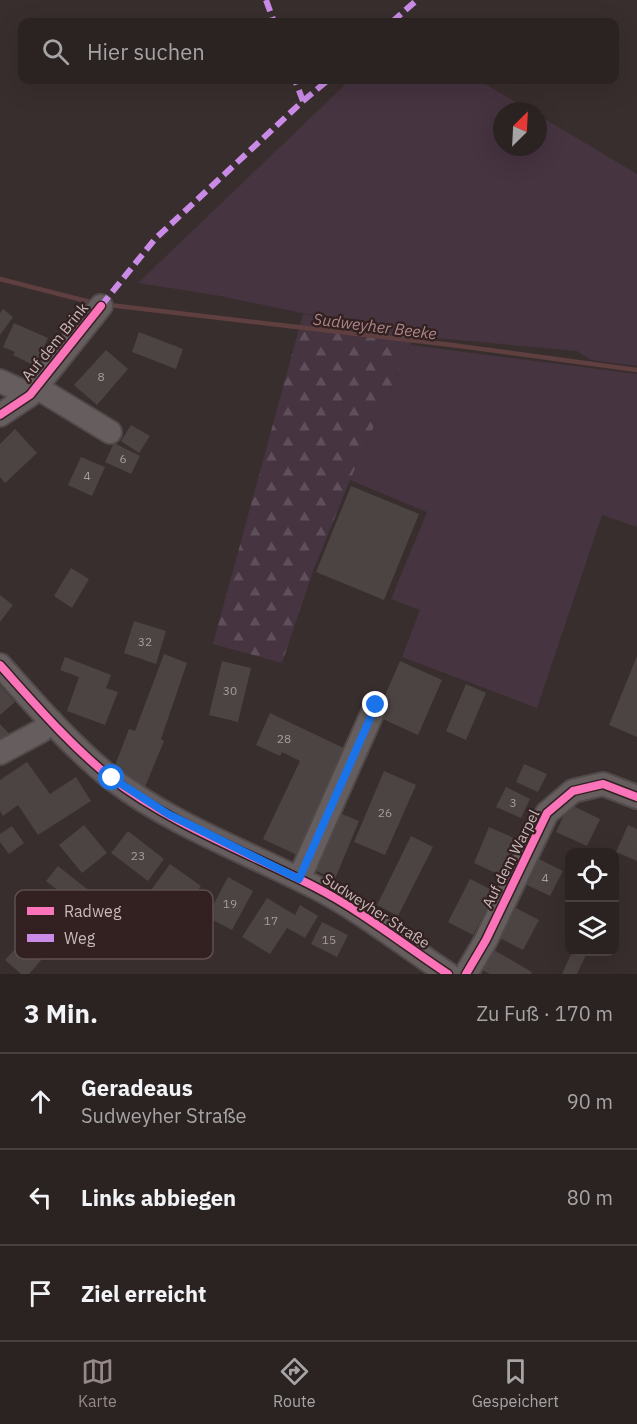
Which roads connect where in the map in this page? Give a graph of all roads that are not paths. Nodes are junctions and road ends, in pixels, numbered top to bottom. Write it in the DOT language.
graph roads {
  1 [pos="101,306"];
  2 [pos="0,381"];
  3 [pos="33,391"];
  4 [pos="0,415"];
  5 [pos="110,432"];
  6 [pos="0,664"];
  7 [pos="376,705"];
  8 [pos="51,721"];
  9 [pos="0,753"];
  10 [pos="637,797"];
  11 [pos="299,879"];
  12 [pos="448,974"];
  13 [pos="466,974"];
  1 -- 3 [label="street, Auf dem Brink"];
  2 -- 3 [label="street, Auf dem Brink"];
  3 -- 4 [label="street, Auf dem Brink"];
  3 -- 5 [label="street, Auf dem Brink"];
  6 -- 8 [label="street, Sudweyher Straße"];
  7 -- 11 [label="street"];
  8 -- 9 [label="street"];
  8 -- 11 [label="street, Sudweyher Straße"];
  10 -- 13 [label="street, Auf dem Warpel"];
  11 -- 12 [label="street, Sudweyher Straße"];
}
